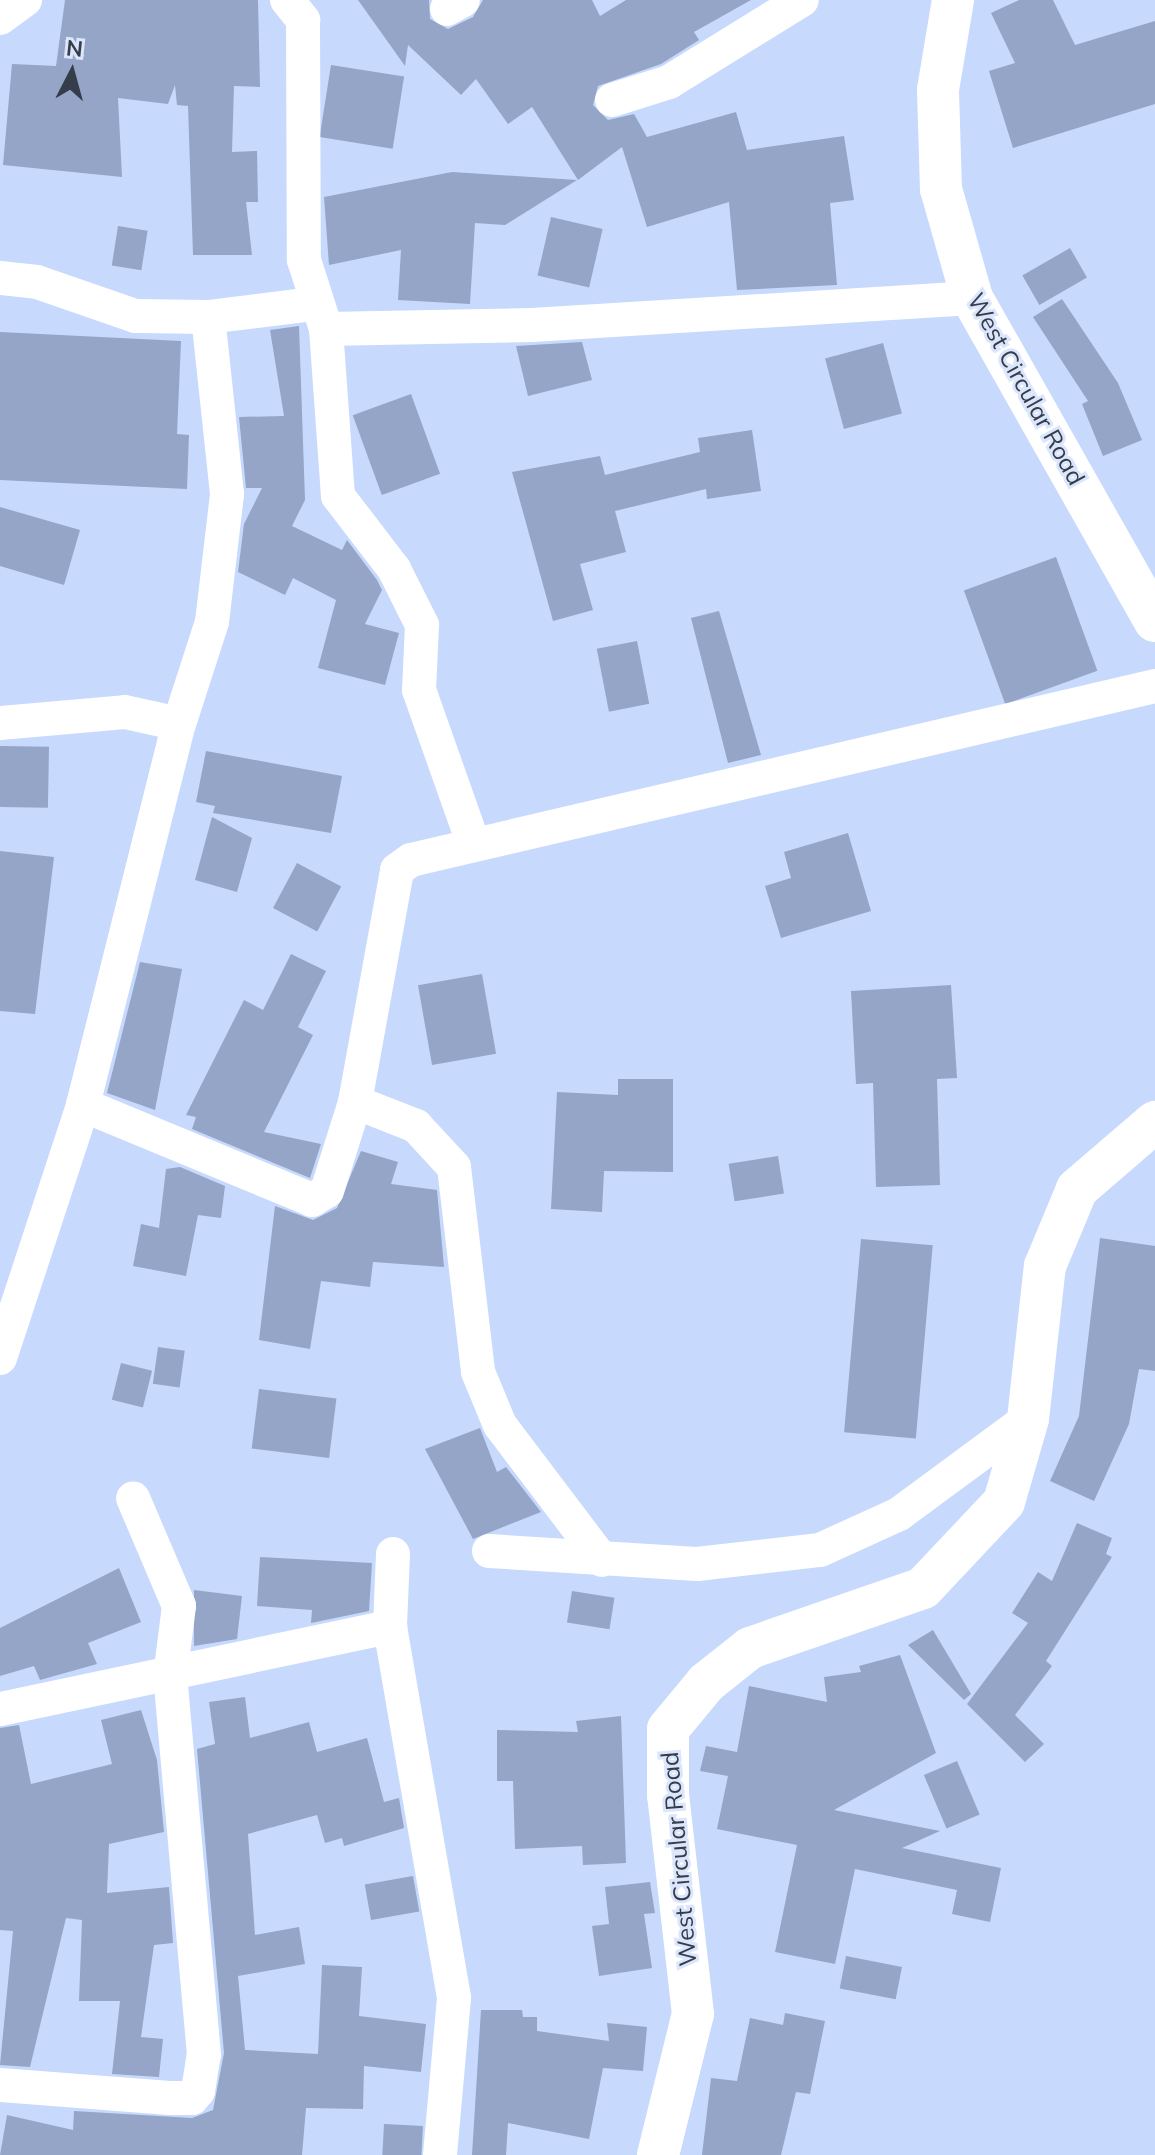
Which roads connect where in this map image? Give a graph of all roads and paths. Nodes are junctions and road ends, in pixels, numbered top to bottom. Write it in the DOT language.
graph roads {
  1 [pos="25,0"];
  2 [pos="287,0"];
  3 [pos="802,0"];
  4 [pos="953,0"];
  5 [pos="0,18"];
  6 [pos="612,100"];
  7 [pos="0,278"];
  8 [pos="972,298"];
  9 [pos="320,316"];
  10 [pos="208,317"];
  11 [pos="1155,621"];
  12 [pos="1155,686"];
  13 [pos="0,723"];
  14 [pos="179,724"];
  15 [pos="474,845"];
  16 [pos="355,1102"];
  17 [pos="83,1105"];
  18 [pos="1155,1122"];
  19 [pos="0,1358"];
  20 [pos="1028,1419"];
  21 [pos="133,1498"];
  22 [pos="489,1551"];
  23 [pos="393,1554"];
  24 [pos="602,1560"];
  25 [pos="390,1627"];
  26 [pos="170,1677"];
  27 [pos="0,1709"];
  28 [pos="0,2085"];
  29 [pos="440,2155"];
  30 [pos="658,2155"];
  1 -- 5 [label="street"];
  2 -- 9 [label="street"];
  3 -- 6 [label="street"];
  4 -- 8 [label="street, West Circular Road"];
  7 -- 10 [label="street"];
  8 -- 9 [label="street"];
  8 -- 11 [label="street, West Circular Road"];
  9 -- 10 [label="street"];
  9 -- 15 [label="street"];
  10 -- 14 [label="street"];
  12 -- 15 [label="street"];
  13 -- 14 [label="street"];
  14 -- 17 [label="street"];
  15 -- 16 [label="street"];
  16 -- 17 [label="street"];
  16 -- 24 [label="street"];
  17 -- 19 [label="street"];
  18 -- 20 [label="street, West Circular Road"];
  20 -- 24 [label="street"];
  20 -- 30 [label="street, West Circular Road"];
  21 -- 26 [label="street"];
  22 -- 24 [label="street"];
  23 -- 25 [label="street"];
  25 -- 26 [label="street"];
  25 -- 29 [label="street"];
  26 -- 27 [label="street"];
  26 -- 28 [label="street"];
}
